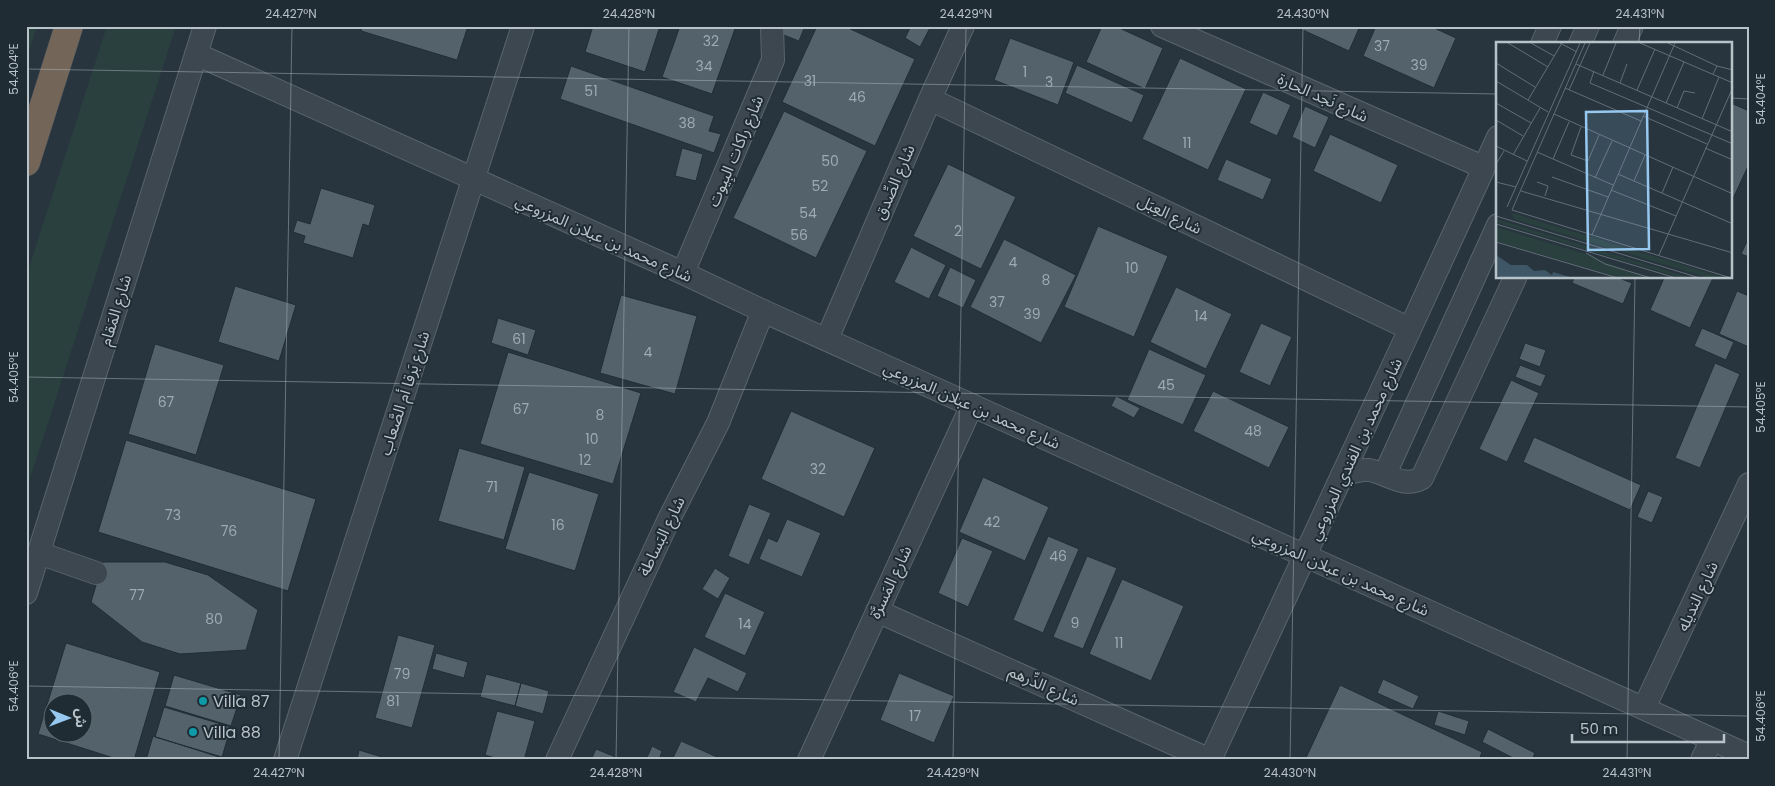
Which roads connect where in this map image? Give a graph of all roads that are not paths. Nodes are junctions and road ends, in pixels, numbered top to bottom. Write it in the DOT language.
graph roads {
  1 [pos="69,26"];
  2 [pos="205,26"];
  3 [pos="523,26"];
  4 [pos="772,26"];
  5 [pos="963,26"];
  6 [pos="1162,26"];
  7 [pos="1550,26"];
  8 [pos="1588,26"];
  9 [pos="1632,26"];
  10 [pos="1543,42"];
  11 [pos="1581,42"];
  12 [pos="1625,42"];
  13 [pos="196,54"];
  14 [pos="930,99"];
  15 [pos="1496,141"];
  16 [pos="26,162"];
  17 [pos="1483,167"];
  18 [pos="474,180"];
  19 [pos="1496,230"];
  20 [pos="683,273"];
  21 [pos="1515,279"];
  22 [pos="764,311"];
  23 [pos="1410,329"];
  24 [pos="827,339"];
  25 [pos="972,405"];
  26 [pos="1385,474"];
  27 [pos="1342,475"];
  28 [pos="1749,484"];
  29 [pos="39,553"];
  30 [pos="1305,555"];
  31 [pos="96,573"];
  32 [pos="26,593"];
  33 [pos="877,611"];
  34 [pos="1644,708"];
  35 [pos="1712,739"];
  36 [pos="1749,756"];
  37 [pos="285,760"];
  38 [pos="557,760"];
  39 [pos="809,760"];
  40 [pos="1210,760"];
  41 [pos="1702,760"];
  1 -- 16 [label="highway"];
  2 -- 13 [label="street, شارع المَقام"];
  3 -- 18 [label="street, شارع بَرقا أم الصَّعاب"];
  4 -- 20 [label="street, شارع راكات البِيوت"];
  5 -- 14 [label="street, شارع الصِّدق"];
  6 -- 17 [label="street, شارع نَجد الحارة"];
  7 -- 10 [label="street"];
  8 -- 11 [label="street"];
  9 -- 12 [label="street"];
  13 -- 18 [label="street, شارع محمد بن عبلان المزروعي"];
  13 -- 29 [label="street, شارع المَقام"];
  14 -- 23 [label="street, شارع العِبَل"];
  14 -- 24 [label="street, شارع الصِّدق"];
  15 -- 17 [label="street, شارع محمد بن الفندي المزروعي"];
  17 -- 23 [label="street, شارع محمد بن الفندي المزروعي"];
  18 -- 20 [label="street, شارع محمد بن عبلان المزروعي"];
  18 -- 37 [label="street, شارع بَرقا أم الصَّعاب"];
  19 -- 26 [label="street"];
  20 -- 22 [label="street, شارع محمد بن عبلان المزروعي"];
  21 -- 26 [label="street"];
  22 -- 24 [label="street, شارع محمد بن عبلان المزروعي"];
  22 -- 38 [label="street, شارع البَساطة"];
  23 -- 27 [label="street, شارع محمد بن الفندي المزروعي"];
  24 -- 25 [label="street, شارع محمد بن عبلان المزروعي"];
  25 -- 30 [label="street, شارع محمد بن عبلان المزروعي"];
  25 -- 33 [label="street, شارع المَسرَّة"];
  26 -- 27 [label="street"];
  27 -- 30 [label="street, شارع محمد بن الفندي المزروعي"];
  28 -- 34 [label="street, شارع النديله"];
  29 -- 31 [label="street"];
  29 -- 32 [label="street, شارع المَقام"];
  30 -- 34 [label="street, شارع محمد بن عبلان المزروعي"];
  30 -- 40 [label="street, شارع محمد بن الفندي المزروعي"];
  33 -- 39 [label="street, شارع المَسرَّة"];
  33 -- 40 [label="street, شارع الدِّرهم"];
  34 -- 35 [label="street, شارع محمد بن عبلان المزروعي"];
  35 -- 36 [label="street, شارع محمد بن عبلان المزروعي"];
  35 -- 41 [label="street"];
}
